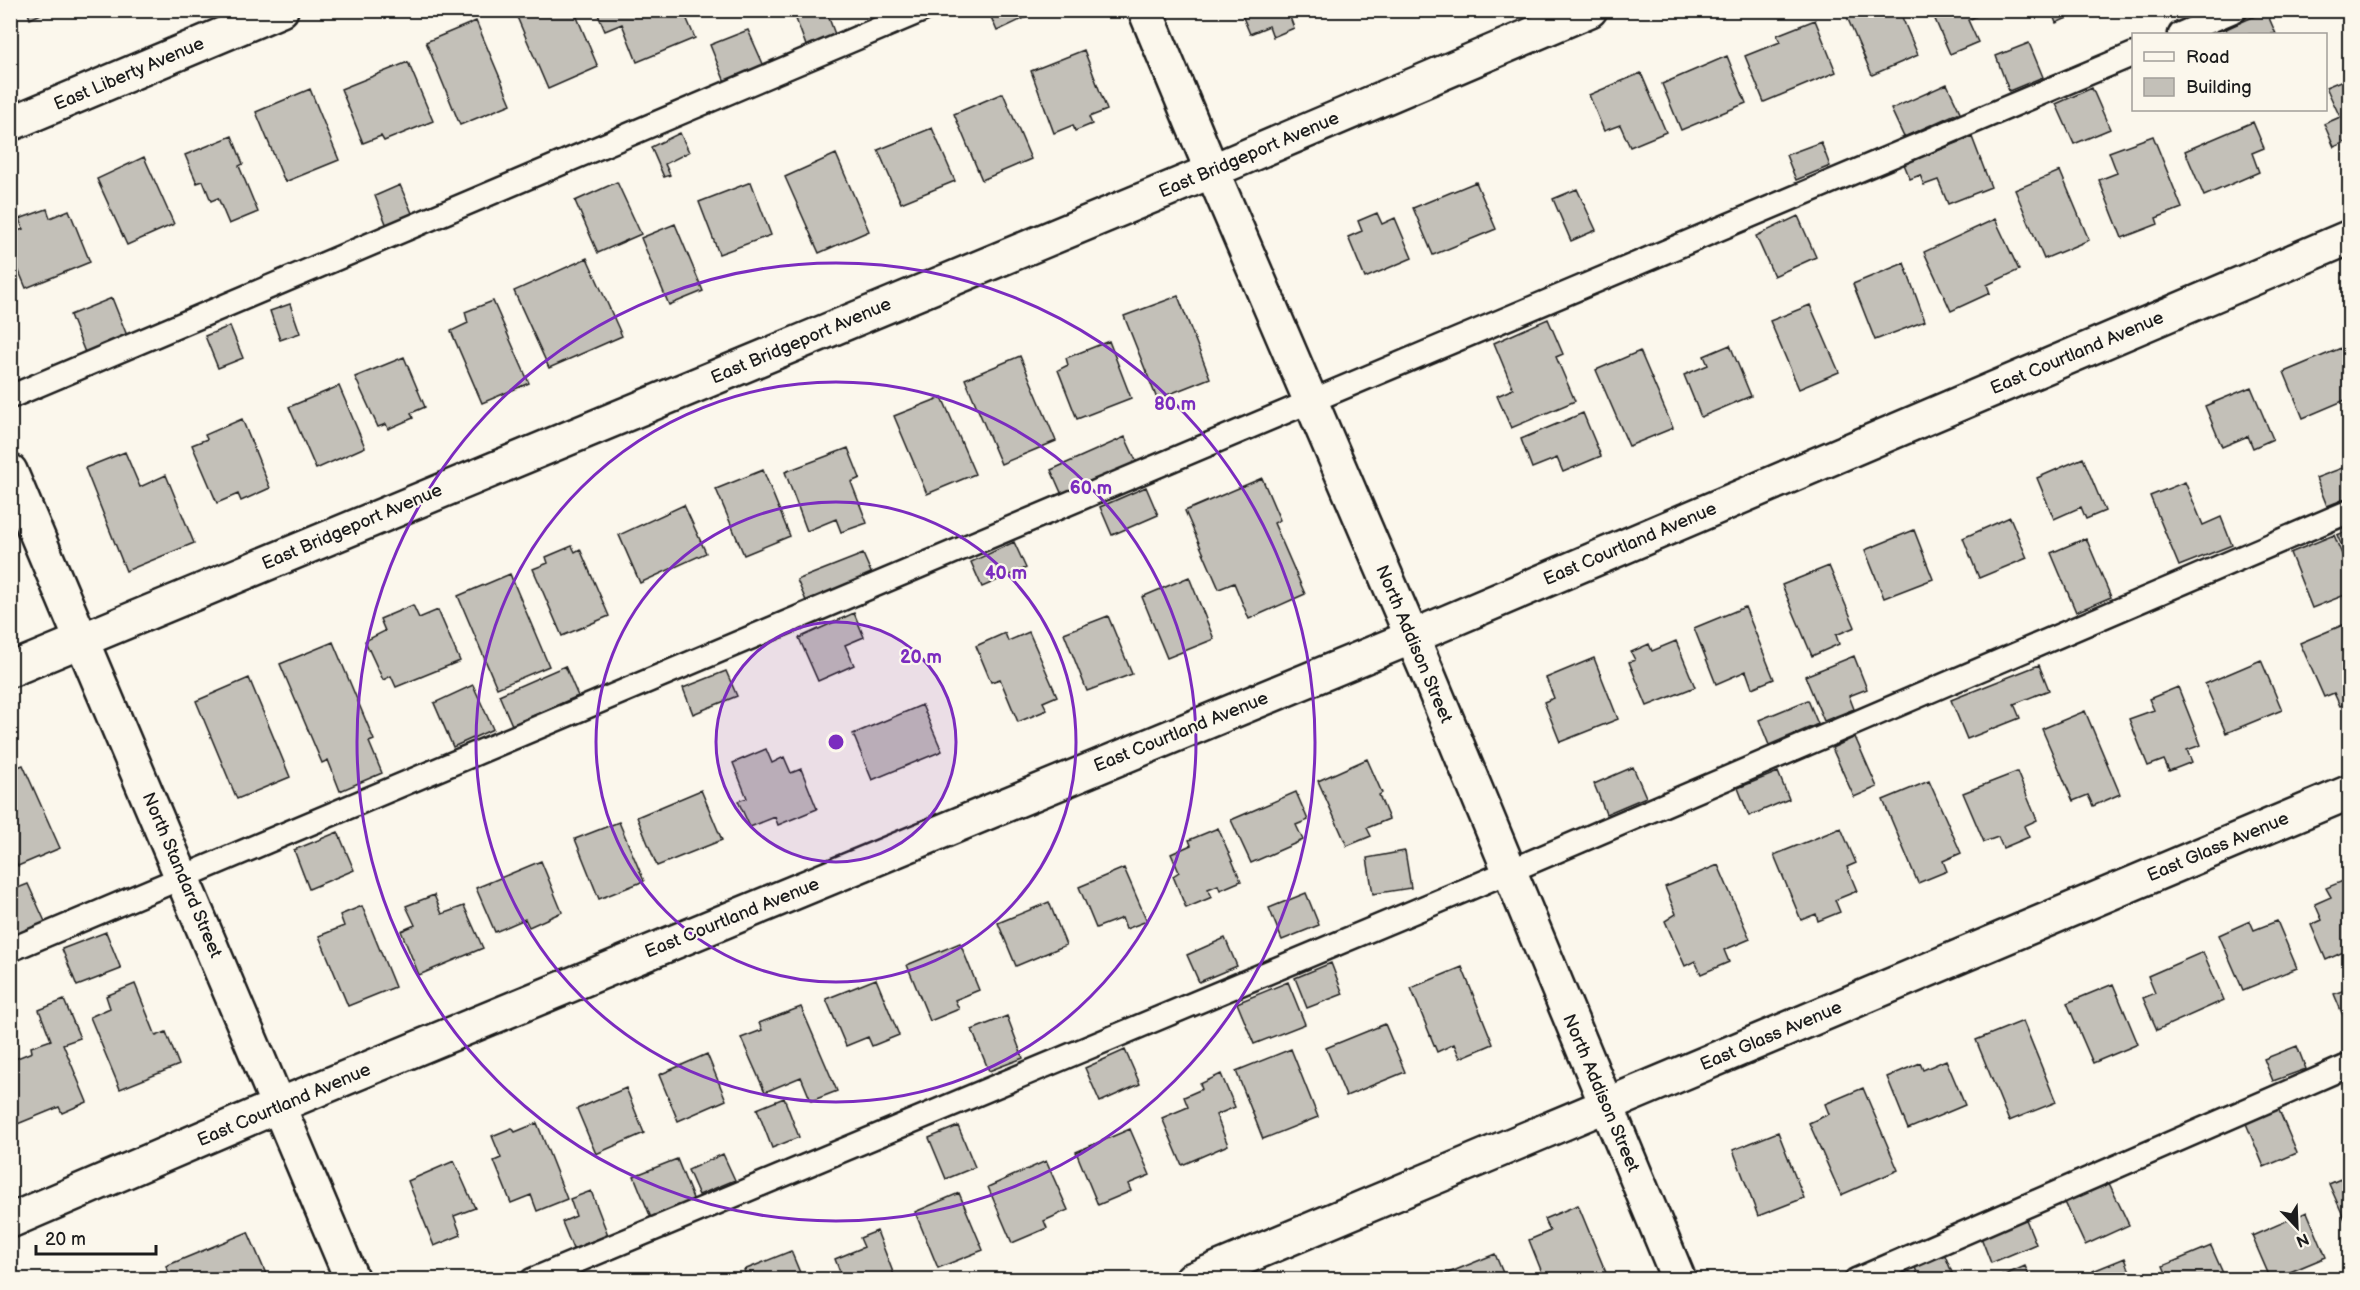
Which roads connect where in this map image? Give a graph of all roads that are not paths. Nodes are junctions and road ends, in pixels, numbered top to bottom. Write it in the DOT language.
graph roads {
  1 [pos="281,10"];
  2 [pos="923,10"];
  3 [pos="1145,10"];
  4 [pos="1590,10"];
  5 [pos="2236,10"];
  6 [pos="2182,33"];
  7 [pos="2132,54"];
  8 [pos="10,124"];
  9 [pos="1212,171"];
  10 [pos="2349,237"];
  11 [pos="10,397"];
  12 [pos="1311,402"];
  13 [pos="10,471"];
  14 [pos="2349,511"];
  15 [pos="1412,637"];
  16 [pos="81,640"];
  17 [pos="10,670"];
  18 [pos="2349,792"];
  19 [pos="1510,872"];
  20 [pos="183,877"];
  21 [pos="10,950"];
  22 [pos="2349,1065"];
  23 [pos="280,1105"];
  24 [pos="1606,1106"];
  25 [pos="10,1221"];
  26 [pos="352,1280"];
  27 [pos="532,1280"];
  28 [pos="1191,1280"];
  29 [pos="1679,1280"];
  30 [pos="1856,1280"];
  1 -- 8 [label="street, East Liberty Avenue"];
  2 -- 11 [label="lane"];
  3 -- 9 [label="street, North Addison Street"];
  4 -- 9 [label="street, East Bridgeport Avenue"];
  5 -- 6 [label="lane"];
  7 -- 12 [label="lane"];
  9 -- 12 [label="street, North Addison Street"];
  9 -- 16 [label="street, East Bridgeport Avenue"];
  10 -- 15 [label="street, East Courtland Avenue"];
  12 -- 15 [label="street, North Addison Street"];
  12 -- 20 [label="lane"];
  13 -- 16 [label="street, North Standard Street"];
  14 -- 19 [label="lane"];
  15 -- 19 [label="street, North Addison Street"];
  15 -- 23 [label="street, East Courtland Avenue"];
  16 -- 17 [label="street, East Bridgeport Avenue"];
  16 -- 20 [label="street, North Standard Street"];
  18 -- 24 [label="street, East Glass Avenue"];
  19 -- 24 [label="street, North Addison Street"];
  19 -- 27 [label="lane"];
  20 -- 21 [label="lane"];
  20 -- 23 [label="street, North Standard Street"];
  22 -- 30 [label="lane"];
  23 -- 25 [label="street, East Courtland Avenue"];
  23 -- 26 [label="street, North Standard Street"];
  24 -- 28 [label="street, East Glass Avenue"];
  24 -- 29 [label="street, North Addison Street"];
}
